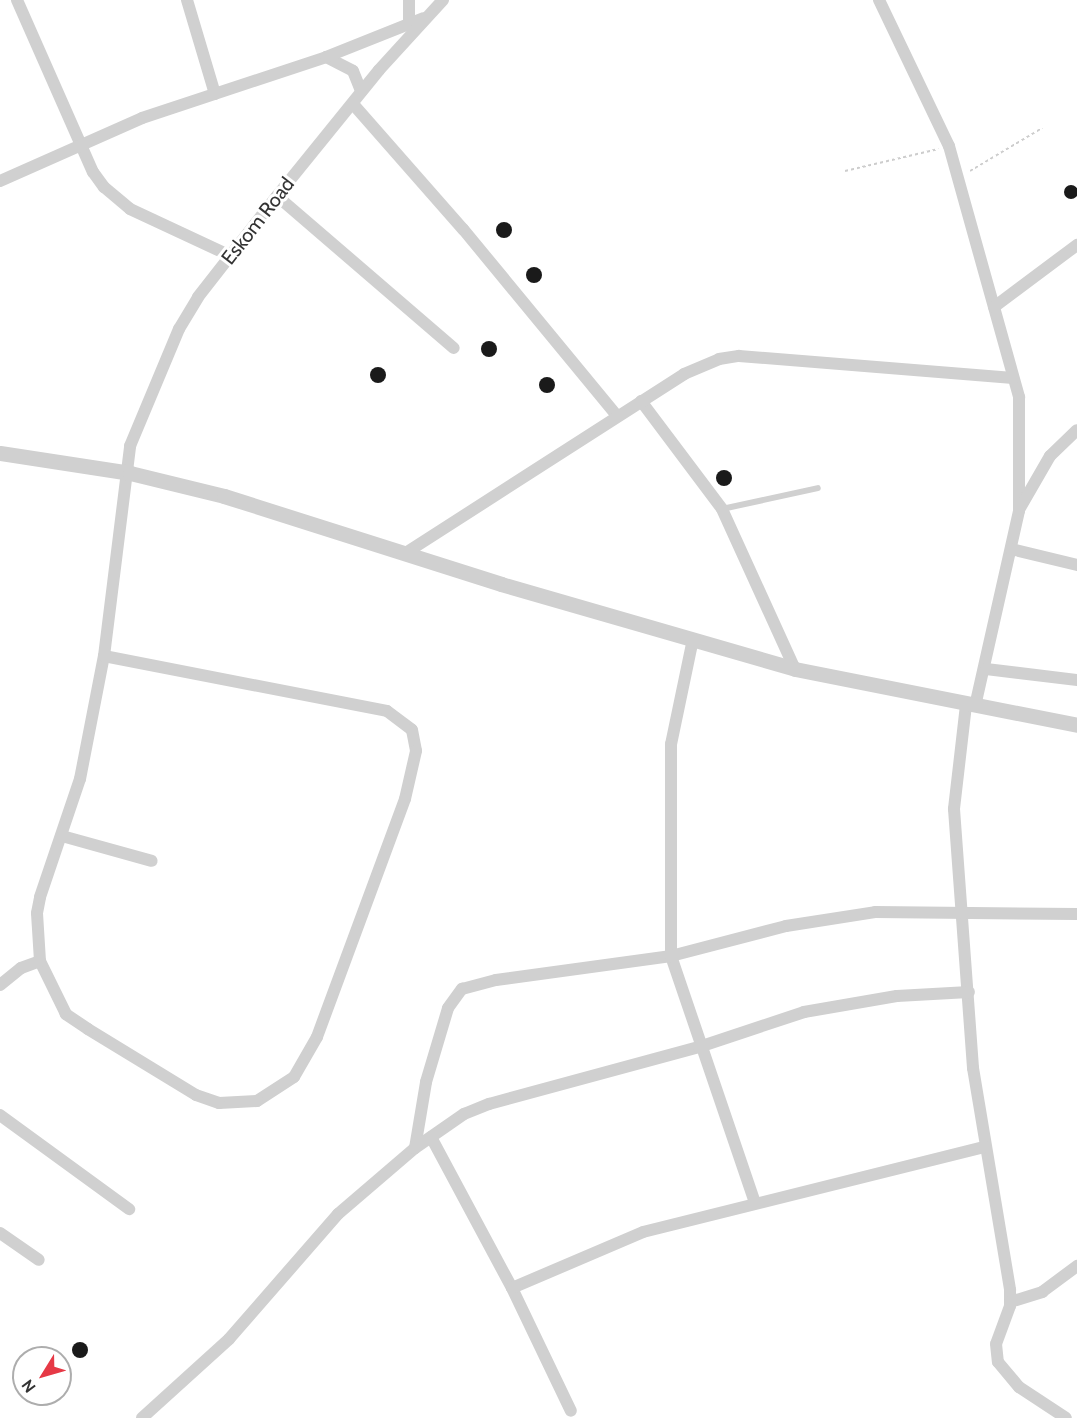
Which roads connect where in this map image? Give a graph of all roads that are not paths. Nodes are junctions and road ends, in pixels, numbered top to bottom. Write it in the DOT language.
graph roads {
  1 [pos="17,0"];
  2 [pos="187,0"];
  3 [pos="409,0"];
  4 [pos="443,0"];
  5 [pos="879,0"];
  6 [pos="428,16"];
  7 [pos="409,24"];
  8 [pos="326,57"];
  9 [pos="361,91"];
  10 [pos="215,94"];
  11 [pos="352,104"];
  12 [pos="81,143"];
  13 [pos="0,181"];
  14 [pos="277,196"];
  15 [pos="1077,245"];
  16 [pos="231,256"];
  17 [pos="994,307"];
  18 [pos="454,348"];
  19 [pos="1012,378"];
  20 [pos="640,401"];
  21 [pos="617,416"];
  22 [pos="1077,430"];
  23 [pos="0,453"];
  24 [pos="129,473"];
  25 [pos="818,488"];
  26 [pos="722,509"];
  27 [pos="1019,511"];
  28 [pos="1011,549"];
  29 [pos="404,554"];
  30 [pos="1077,565"];
  31 [pos="693,639"];
  32 [pos="104,656"];
  33 [pos="795,669"];
  34 [pos="986,669"];
  35 [pos="1077,680"];
  36 [pos="970,706"];
  37 [pos="1077,725"];
  38 [pos="62,837"];
  39 [pos="152,861"];
  40 [pos="963,910"];
  41 [pos="1077,915"];
  42 [pos="671,956"];
  43 [pos="40,961"];
  44 [pos="0,985"];
  45 [pos="969,992"];
  46 [pos="699,1047"];
  47 [pos="0,1115"];
  48 [pos="431,1137"];
  49 [pos="985,1147"];
  50 [pos="415,1148"];
  51 [pos="755,1203"];
  52 [pos="129,1209"];
  53 [pos="0,1233"];
  54 [pos="39,1260"];
  55 [pos="1077,1266"];
  56 [pos="512,1288"];
  57 [pos="1010,1302"];
  58 [pos="571,1411"];
  59 [pos="142,1418"];
  60 [pos="1066,1418"];
  1 -- 12 [label="street"];
  2 -- 10 [label="street"];
  3 -- 7 [label="street"];
  4 -- 6 [label="street, Eskom Road"];
  5 -- 17 [label="street"];
  6 -- 7 [label="street"];
  6 -- 9 [label="street, Eskom Road"];
  7 -- 8 [label="street"];
  8 -- 9 [label="street"];
  8 -- 10 [label="street"];
  9 -- 11 [label="street, Eskom Road"];
  10 -- 12 [label="street"];
  11 -- 14 [label="street, Eskom Road"];
  11 -- 21 [label="street"];
  12 -- 13 [label="street"];
  12 -- 16 [label="street"];
  14 -- 16 [label="street, Eskom Road"];
  14 -- 18 [label="street"];
  15 -- 17 [label="street"];
  16 -- 24 [label="street, Eskom Road"];
  17 -- 19 [label="street"];
  19 -- 20 [label="street"];
  19 -- 27 [label="street"];
  20 -- 21 [label="street"];
  20 -- 26 [label="street"];
  21 -- 29 [label="street"];
  22 -- 27 [label="street"];
  23 -- 24 [label="street"];
  24 -- 29 [label="street"];
  24 -- 32 [label="street, Eskom Road"];
  25 -- 26 [label="lane"];
  26 -- 33 [label="street"];
  27 -- 28 [label="street"];
  28 -- 30 [label="street"];
  28 -- 34 [label="street"];
  29 -- 31 [label="street"];
  31 -- 33 [label="street"];
  31 -- 42 [label="street"];
  32 -- 38 [label="street, Eskom Road"];
  32 -- 43 [label="street"];
  33 -- 36 [label="street"];
  34 -- 35 [label="street"];
  34 -- 36 [label="street"];
  36 -- 37 [label="street"];
  36 -- 40 [label="street"];
  38 -- 39 [label="street"];
  38 -- 43 [label="street, Eskom Road"];
  40 -- 41 [label="street"];
  40 -- 42 [label="street"];
  40 -- 45 [label="street"];
  42 -- 46 [label="street"];
  42 -- 50 [label="street"];
  43 -- 44 [label="street"];
  45 -- 46 [label="street"];
  45 -- 49 [label="street"];
  46 -- 48 [label="street"];
  46 -- 51 [label="street"];
  47 -- 52 [label="street"];
  48 -- 50 [label="street"];
  48 -- 56 [label="street"];
  49 -- 51 [label="street"];
  49 -- 57 [label="street"];
  50 -- 59 [label="street"];
  51 -- 56 [label="street"];
  53 -- 54 [label="street"];
  55 -- 57 [label="street"];
  56 -- 58 [label="street"];
  57 -- 60 [label="street"];
}
